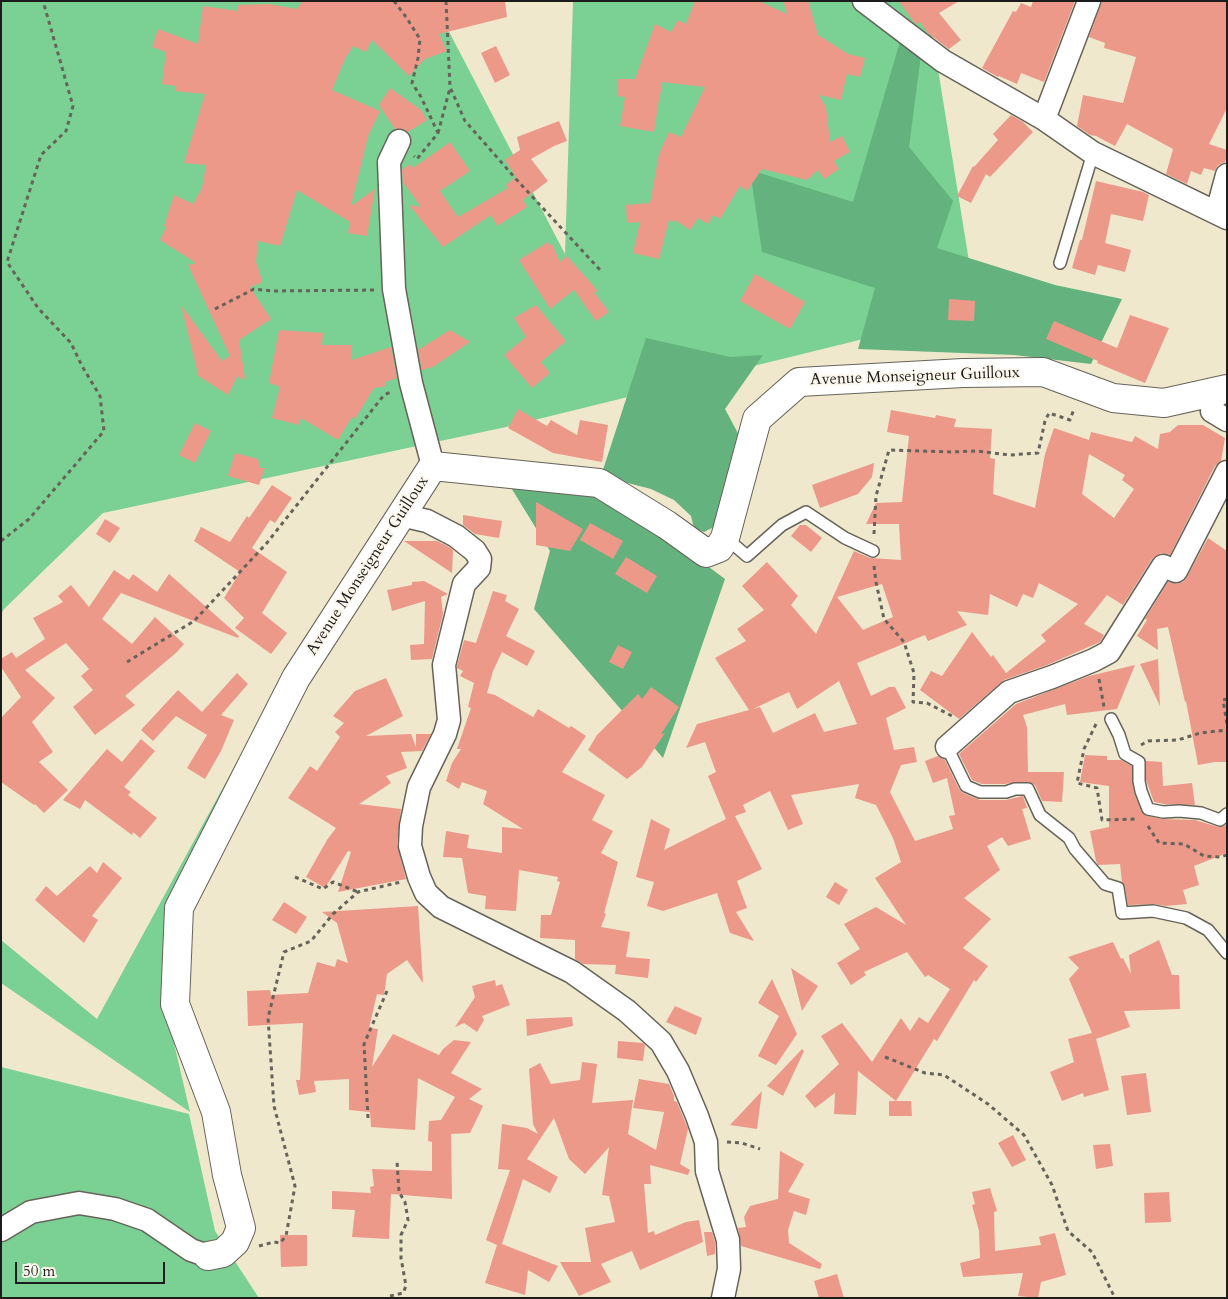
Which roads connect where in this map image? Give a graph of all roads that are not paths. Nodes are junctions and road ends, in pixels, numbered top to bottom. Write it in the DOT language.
graph roads {
  1 [pos="864,1"];
  2 [pos="1089,1"];
  3 [pos="1044,119"];
  4 [pos="399,141"];
  5 [pos="1093,153"];
  6 [pos="1227,175"];
  7 [pos="1222,215"];
  8 [pos="1060,263"];
  9 [pos="1220,390"];
  10 [pos="1227,420"];
  11 [pos="433,466"];
  12 [pos="1227,472"];
  13 [pos="401,515"];
  14 [pos="725,538"];
  15 [pos="873,550"];
  16 [pos="1111,718"];
  17 [pos="947,747"];
  18 [pos="1227,814"];
  19 [pos="1227,953"];
  20 [pos="1,1230"];
  21 [pos="208,1256"];
  22 [pos="723,1298"];
  1 -- 3 [label="street"];
  2 -- 3 [label="street"];
  3 -- 5 [label="street"];
  4 -- 11 [label="street"];
  5 -- 7 [label="street"];
  5 -- 8 [label="lane"];
  6 -- 7 [label="street"];
  9 -- 10 [label="street"];
  9 -- 14 [label="street, Avenue Monseigneur Guilloux"];
  11 -- 13 [label="street, Avenue Monseigneur Guilloux"];
  11 -- 14 [label="street, Avenue Monseigneur Guilloux"];
  12 -- 17 [label="street"];
  13 -- 21 [label="street, Avenue Monseigneur Guilloux"];
  13 -- 22 [label="street"];
  14 -- 15 [label="lane"];
  16 -- 18 [label="lane"];
  17 -- 19 [label="lane"];
  20 -- 21 [label="street"];
}
